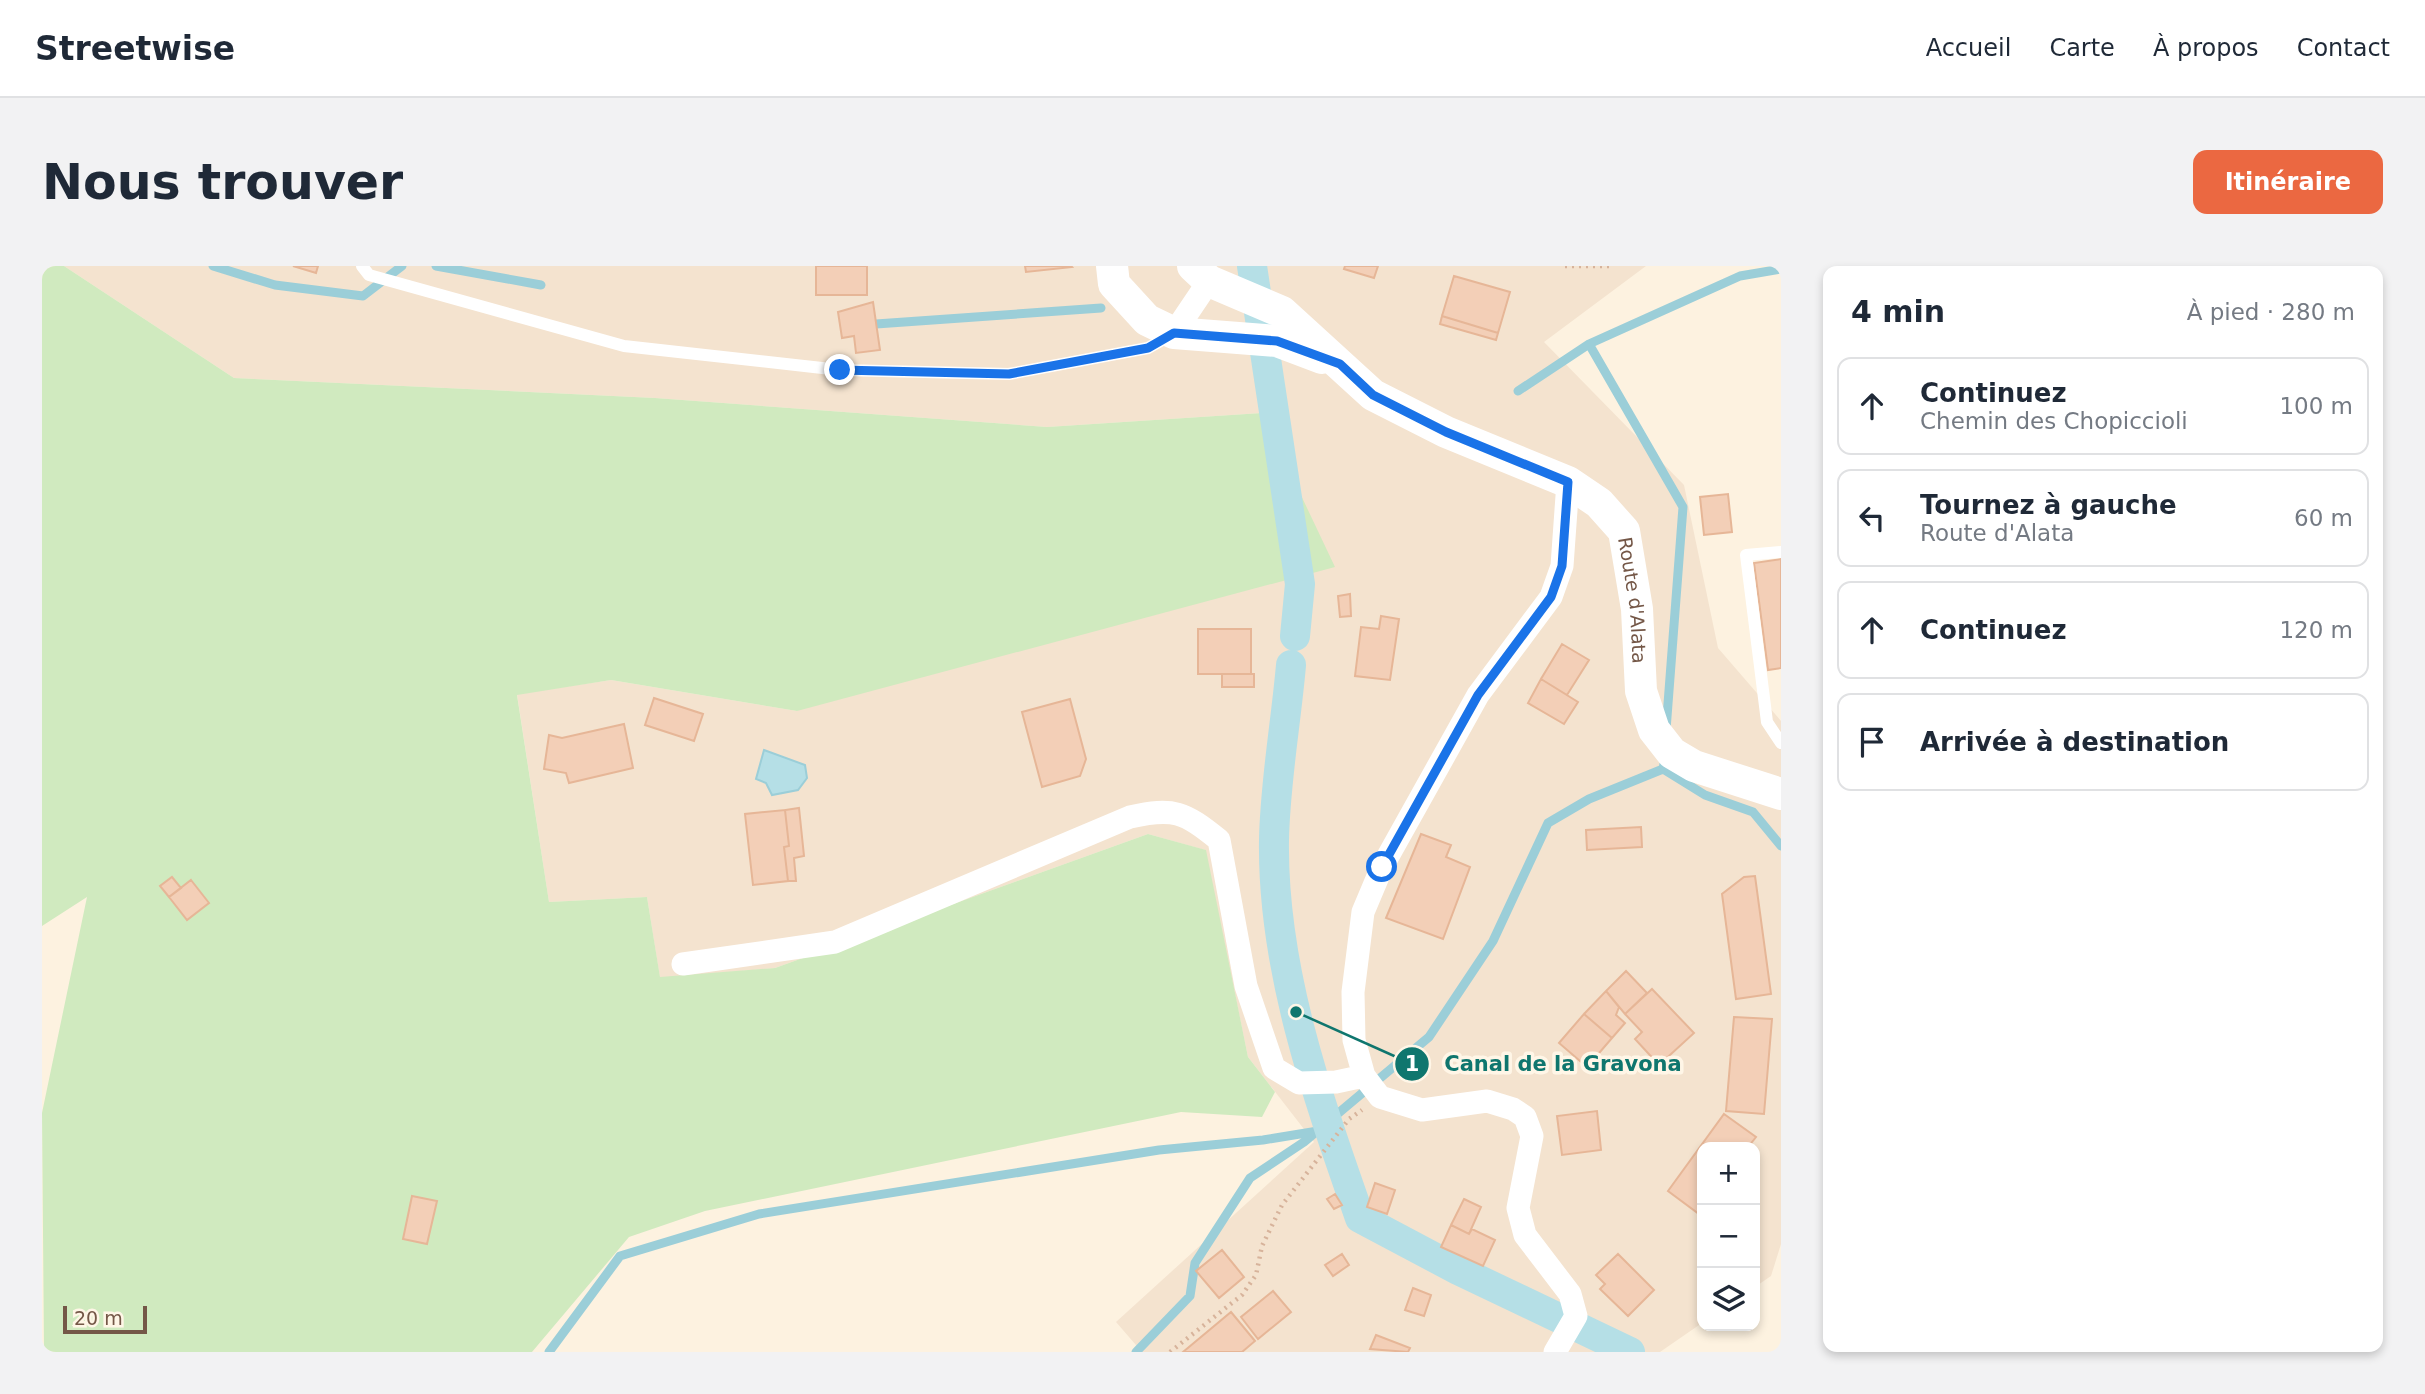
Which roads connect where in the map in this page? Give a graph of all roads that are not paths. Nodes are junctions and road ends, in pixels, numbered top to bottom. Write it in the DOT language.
graph roads {
  1 [pos="362,266"];
  2 [pos="1112,266"];
  3 [pos="1201,274"];
  4 [pos="1174,333"];
  5 [pos="1340,364"];
  6 [pos="1568,482"];
  7 [pos="1781,552"];
  8 [pos="1781,743"];
  9 [pos="1781,789"];
  10 [pos="1781,794"];
  11 [pos="683,964"];
  12 [pos="1364,1076"];
  13 [pos="1555,1352"];
  1 -- 4 [label="lane"];
  2 -- 4 [label="street"];
  3 -- 4 [label="street"];
  3 -- 5 [label="street, Route d'Alata"];
  4 -- 5 [label="street"];
  5 -- 6 [label="street, Route d'Alata"];
  6 -- 10 [label="street, Route d'Alata"];
  6 -- 12 [label="street"];
  7 -- 8 [label="lane"];
  9 -- 10 [label="lane"];
  11 -- 12 [label="street"];
  12 -- 13 [label="street"];
}
